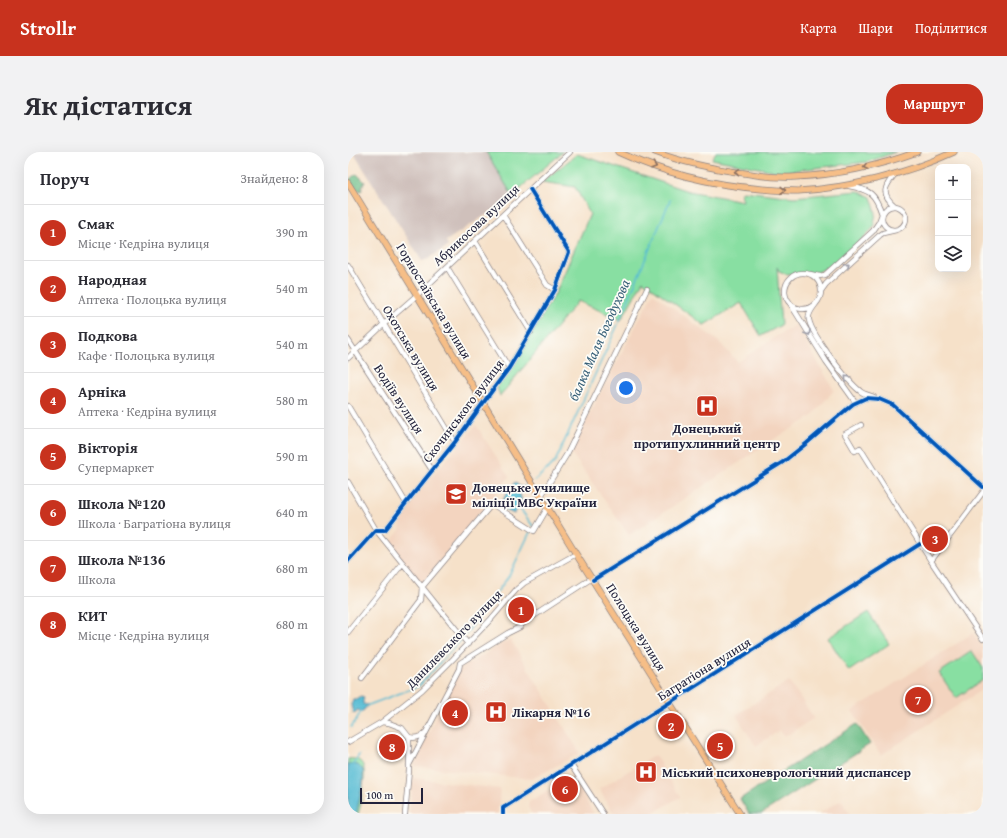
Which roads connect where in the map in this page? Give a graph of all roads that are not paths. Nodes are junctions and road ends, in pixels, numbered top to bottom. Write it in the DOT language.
graph roads {
  1 [pos="570,152"];
  2 [pos="618,152"];
  3 [pos="655,152"];
  4 [pos="917,152"];
  5 [pos="954,152"];
  6 [pos="895,174"];
  7 [pos="348,183"];
  8 [pos="845,185"];
  9 [pos="530,190"];
  10 [pos="895,206"];
  11 [pos="882,214"];
  12 [pos="503,215"];
  13 [pos="896,230"];
  14 [pos="475,241"];
  15 [pos="348,265"];
  16 [pos="447,267"];
  17 [pos="810,274"];
  18 [pos="647,289"];
  19 [pos="555,290"];
  20 [pos="821,293"];
  21 [pos="417,295"];
  22 [pos="788,300"];
  23 [pos="818,301"];
  24 [pos="384,324"];
  25 [pos="531,332"];
  26 [pos="348,340"];
  27 [pos="355,351"];
  28 [pos="348,358"];
  29 [pos="509,368"];
  30 [pos="879,399"];
  31 [pos="856,402"];
  32 [pos="483,403"];
  33 [pos="348,406"];
  34 [pos="860,424"];
  35 [pos="455,442"];
  36 [pos="432,470"];
  37 [pos="348,482"];
  38 [pos="983,487"];
  39 [pos="983,492"];
  40 [pos="541,496"];
  41 [pos="406,502"];
  42 [pos="548,507"];
  43 [pos="376,530"];
  44 [pos="920,544"];
  45 [pos="576,554"];
  46 [pos="349,558"];
  47 [pos="931,561"];
  48 [pos="403,563"];
  49 [pos="593,579"];
  50 [pos="422,587"];
  51 [pos="348,632"];
  52 [pos="983,639"];
  53 [pos="468,644"];
  54 [pos="362,678"];
  55 [pos="670,702"];
  56 [pos="382,722"];
  57 [pos="426,732"];
  58 [pos="409,737"];
  59 [pos="348,742"];
  60 [pos="409,765"];
  61 [pos="571,765"];
  62 [pos="738,813"];
  63 [pos="405,814"];
  64 [pos="503,814"];
  65 [pos="603,814"];
  1 -- 9 [label="street, Абрикосова вулиця"];
  2 -- 8 [label="main road, one-way"];
  4 -- 3 [label="main road, one-way"];
  5 -- 6 [label="main road"];
  6 -- 8 [label="main road"];
  6 -- 10 [label="street"];
  7 -- 21 [label="main road, Горностаївська вулиця"];
  8 -- 11 [label="street"];
  9 -- 12 [label="street, Абрикосова вулиця"];
  9 -- 19 [label="street, Скочинського вулиця"];
  10 -- 11 [label="street"];
  10 -- 13 [label="street"];
  11 -- 13 [label="street"];
  11 -- 17 [label="street"];
  12 -- 14 [label="street, Абрикосова вулиця"];
  12 -- 19 [label="street"];
  20 -- 13 [label="street, one-way"];
  14 -- 16 [label="street, Абрикосова вулиця"];
  14 -- 25 [label="street"];
  15 -- 24 [label="street, Охотська вулиця"];
  16 -- 21 [label="street, Абрикосова вулиця"];
  16 -- 29 [label="street"];
  17 -- 20 [label="street"];
  17 -- 22 [label="street"];
  18 -- 40 [label="street"];
  19 -- 25 [label="street, Скочинського вулиця"];
  20 -- 23 [label="street"];
  21 -- 24 [label="street, Абрикосова вулиця"];
  21 -- 32 [label="main road, Горностаївська вулиця"];
  22 -- 23 [label="street"];
  22 -- 31 [label="street, one-way"];
  30 -- 23 [label="street, one-way"];
  24 -- 27 [label="street, Абрикосова вулиця"];
  24 -- 35 [label="street, Охотська вулиця"];
  25 -- 29 [label="street, Скочинського вулиця"];
  26 -- 27 [label="street, Водіїв вулиця"];
  27 -- 28 [label="street, Абрикосова вулиця"];
  27 -- 36 [label="street, Водіїв вулиця"];
  29 -- 32 [label="street, Скочинського вулиця"];
  30 -- 31 [label="street"];
  30 -- 38 [label="street"];
  31 -- 49 [label="street"];
  32 -- 35 [label="street, Скочинського вулиця"];
  32 -- 40 [label="main road, Горностаївська вулиця"];
  33 -- 41 [label="street"];
  34 -- 44 [label="street"];
  35 -- 36 [label="street, Скочинського вулиця"];
  36 -- 41 [label="street, Скочинського вулиця"];
  37 -- 43 [label="street"];
  39 -- 47 [label="street"];
  40 -- 42 [label="main road, Горностаївська вулиця"];
  41 -- 43 [label="street, Скочинського вулиця"];
  42 -- 45 [label="main road, Горностаївська вулиця"];
  42 -- 50 [label="street"];
  43 -- 46 [label="street, Скочинського вулиця"];
  43 -- 48 [label="street"];
  44 -- 47 [label="street"];
  44 -- 55 [label="street, Багратіона вулиця"];
  45 -- 49 [label="main road, Полоцька вулиця"];
  45 -- 53 [label="street, Данилевського вулиця"];
  47 -- 52 [label="street"];
  48 -- 50 [label="street"];
  48 -- 51 [label="street"];
  49 -- 55 [label="main road, Полоцька вулиця"];
  49 -- 57 [label="street"];
  50 -- 53 [label="street"];
  50 -- 54 [label="street"];
  53 -- 56 [label="street, Данилевського вулиця"];
  55 -- 61 [label="street, Багратіона вулиця"];
  55 -- 62 [label="main road, Полоцька вулиця"];
  56 -- 58 [label="street"];
  56 -- 59 [label="street, Данилевського вулиця"];
  57 -- 58 [label="street"];
  57 -- 60 [label="street"];
  58 -- 60 [label="street"];
  60 -- 63 [label="street"];
  61 -- 64 [label="street, Багратіона вулиця"];
  61 -- 65 [label="street"];
}
